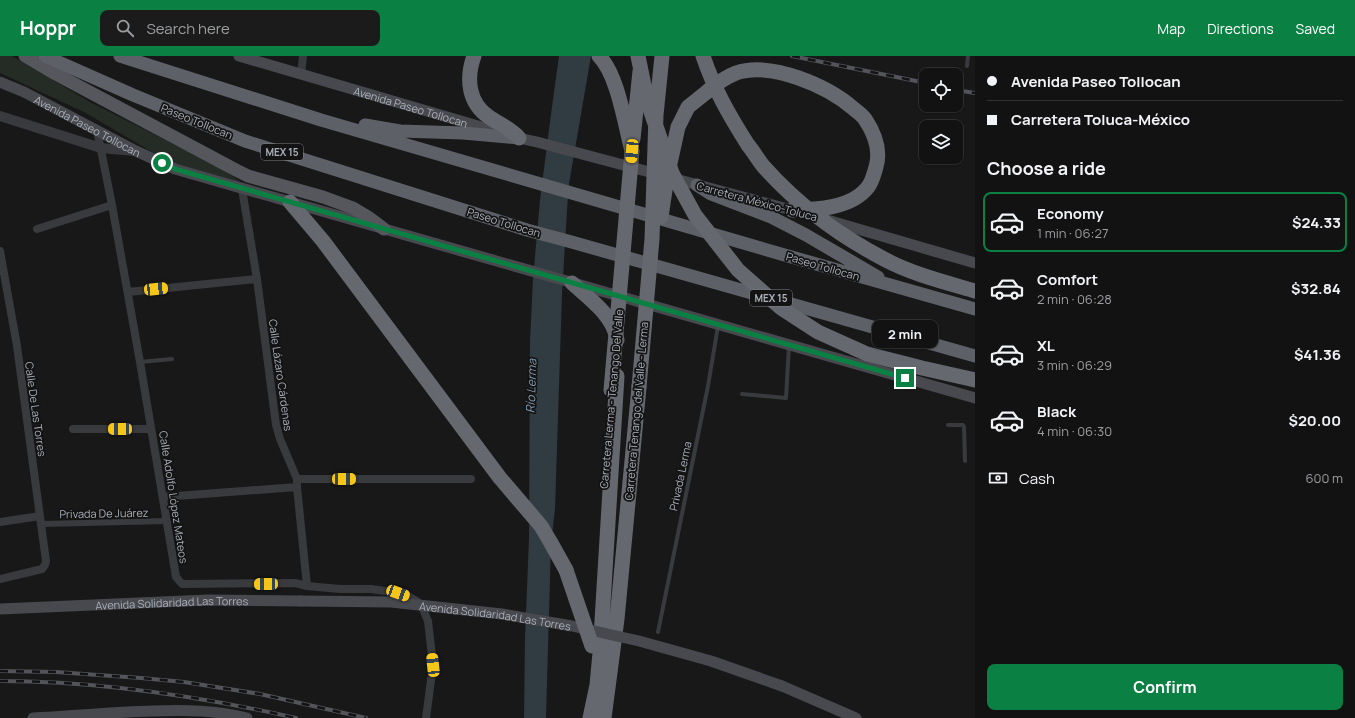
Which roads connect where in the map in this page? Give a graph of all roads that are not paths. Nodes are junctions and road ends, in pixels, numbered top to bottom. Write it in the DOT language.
graph roads {
  1 [pos="25,56"];
  2 [pos="45,56"];
  3 [pos="120,56"];
  4 [pos="239,56"];
  5 [pos="303,56"];
  6 [pos="474,56"];
  7 [pos="600,56"];
  8 [pos="640,56"];
  9 [pos="662,56"];
  10 [pos="703,56"];
  11 [pos="968,56"];
  12 [pos="967,66"];
  13 [pos="301,74"];
  14 [pos="0,82"];
  15 [pos="0,116"];
  16 [pos="322,120"];
  17 [pos="97,130"];
  18 [pos="519,138"];
  19 [pos="537,142"];
  20 [pos="101,148"];
  21 [pos="136,151"];
  22 [pos="632,151"];
  23 [pos="667,177"];
  24 [pos="697,185"];
  25 [pos="242,188"];
  26 [pos="290,202"];
  27 [pos="112,205"];
  28 [pos="792,210"];
  29 [pos="37,229"];
  30 [pos="384,230"];
  31 [pos="652,239"];
  32 [pos="0,252"];
  33 [pos="975,263"];
  34 [pos="256,279"];
  35 [pos="569,282"];
  36 [pos="892,286"];
  37 [pos="975,291"];
  38 [pos="128,292"];
  39 [pos="975,309"];
  40 [pos="719,324"];
  41 [pos="789,344"];
  42 [pos="975,356"];
  43 [pos="172,359"];
  44 [pos="140,362"];
  45 [pos="975,380"];
  46 [pos="742,394"];
  47 [pos="975,398"];
  48 [pos="948,425"];
  49 [pos="152,429"];
  50 [pos="73,430"];
  51 [pos="965,461"];
  52 [pos="471,479"];
  53 [pos="297,483"];
  54 [pos="163,497"];
  55 [pos="41,520"];
  56 [pos="167,521"];
  57 [pos="0,522"];
  58 [pos="0,579"];
  59 [pos="307,586"];
  60 [pos="0,609"];
  61 [pos="658,632"];
  62 [pos="592,646"];
  63 [pos="33,718"];
  64 [pos="247,718"];
  65 [pos="426,718"];
  66 [pos="584,718"];
  67 [pos="590,718"];
  68 [pos="604,718"];
  69 [pos="856,718"];
  1 -- 30 [label="main road"];
  2 -- 42 [label="highway, Paseo Tollocan / MEX 15"];
  3 -- 16 [label="highway, Paseo Tollocan"];
  4 -- 13 [label="main road, Avenida Paseo Tollocan"];
  5 -- 13 [label="street"];
  6 -- 18 [label="highway"];
  7 -- 22 [label="highway"];
  8 -- 22 [label="highway, Carretera Lerma - Tenango Del Valle, bridge"];
  8 -- 45 [label="highway, bridge"];
  9 -- 31 [label="highway, Carretera Tenango del Valle - Lerma, bridge"];
  10 -- 37 [label="highway, bridge"];
  11 -- 12 [label="lane"];
  13 -- 18 [label="main road, Avenida Paseo Tollocan"];
  14 -- 17 [label="main road, Avenida Paseo Tollocan"];
  15 -- 20 [label="street"];
  16 -- 18 [label="highway"];
  16 -- 36 [label="highway, Paseo Tollocan"];
  17 -- 20 [label="street, Calle Adolfo López Mateos"];
  17 -- 21 [label="main road, Avenida Paseo Tollocan"];
  18 -- 19 [label="main road, Avenida Paseo Tollocan"];
  19 -- 23 [label="main road, Carretera México-Toluca, bridge"];
  20 -- 21 [label="street"];
  20 -- 27 [label="street, Calle Adolfo López Mateos"];
  21 -- 25 [label="main road, Avenida Paseo Tollocan"];
  22 -- 62 [label="highway, Carretera Lerma - Tenango Del Valle, bridge"];
  23 -- 24 [label="main road, Carretera México-Toluca, bridge"];
  23 -- 28 [label="highway, bridge"];
  23 -- 31 [label="highway, bridge"];
  24 -- 28 [label="main road, Carretera México-Toluca"];
  24 -- 36 [label="highway"];
  25 -- 26 [label="main road, Avenida Paseo Tollocan"];
  25 -- 34 [label="street, Calle Lázaro Cárdenas"];
  26 -- 30 [label="main road, Avenida Paseo Tollocan"];
  26 -- 62 [label="highway, bridge"];
  27 -- 29 [label="street"];
  27 -- 38 [label="street, Calle Adolfo López Mateos"];
  28 -- 33 [label="main road, Carretera México-Toluca"];
  30 -- 35 [label="main road, Avenida Paseo Tollocan"];
  31 -- 68 [label="highway, Carretera Tenango del Valle - Lerma, bridge"];
  32 -- 55 [label="street, Calle De Las Torres"];
  34 -- 38 [label="street"];
  34 -- 53 [label="street, Calle Lázaro Cárdenas"];
  35 -- 40 [label="main road, Avenida Paseo Tollocan"];
  35 -- 67 [label="highway"];
  36 -- 39 [label="highway, Paseo Tollocan"];
  38 -- 44 [label="street, Calle Adolfo López Mateos"];
  40 -- 41 [label="main road, Avenida Paseo Tollocan"];
  40 -- 61 [label="lane, Privada Lerma"];
  41 -- 46 [label="lane"];
  41 -- 47 [label="main road, Avenida Paseo Tollocan"];
  43 -- 44 [label="lane"];
  44 -- 49 [label="street, Calle Adolfo López Mateos"];
  48 -- 51 [label="lane"];
  49 -- 50 [label="street"];
  49 -- 54 [label="street, Calle Adolfo López Mateos"];
  52 -- 53 [label="street"];
  53 -- 54 [label="street"];
  53 -- 59 [label="street, Calle Lázaro Cárdenas"];
  54 -- 56 [label="street, Calle Adolfo López Mateos"];
  55 -- 56 [label="street, Privada De Juárez"];
  55 -- 57 [label="street"];
  55 -- 58 [label="street, Calle De Las Torres"];
  56 -- 59 [label="street, Calle Adolfo López Mateos"];
  59 -- 65 [label="street, Calle Adolfo López Mateos"];
  60 -- 69 [label="main road, Avenida Solidaridad Las Torres, bridge"];
  62 -- 66 [label="highway, Carretera Lerma - Tenango Del Valle"];
  63 -- 64 [label="main road"];
}
